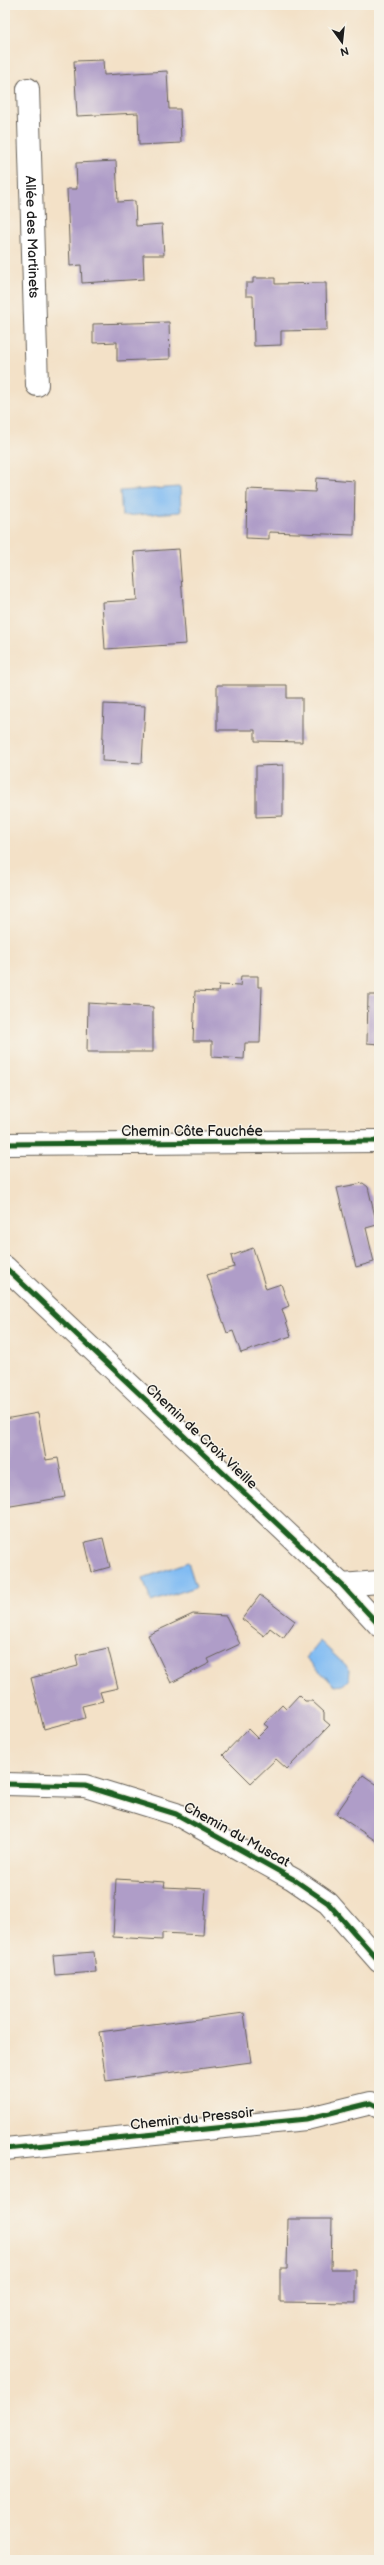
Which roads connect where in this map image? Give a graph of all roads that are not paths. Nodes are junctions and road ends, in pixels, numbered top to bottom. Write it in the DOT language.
graph roads {
  1 [pos="28,89"];
  2 [pos="37,385"];
  3 [pos="379,1141"];
  4 [pos="5,1144"];
  5 [pos="5,1266"];
  6 [pos="379,1582"];
  7 [pos="342,1585"];
  8 [pos="379,1625"];
  9 [pos="5,1784"];
  10 [pos="379,1961"];
  11 [pos="376,2100"];
  12 [pos="5,2149"];
  1 -- 2 [label="street, Allée des Martinets"];
  3 -- 4 [label="street, Chemin Côte Fauchée"];
  5 -- 7 [label="street, Chemin de Croix Vieille"];
  6 -- 7 [label="street"];
  7 -- 8 [label="street, Chemin de Croix Vieille"];
  9 -- 10 [label="street, Chemin du Muscat"];
  11 -- 12 [label="street, Chemin du Pressoir"];
}
